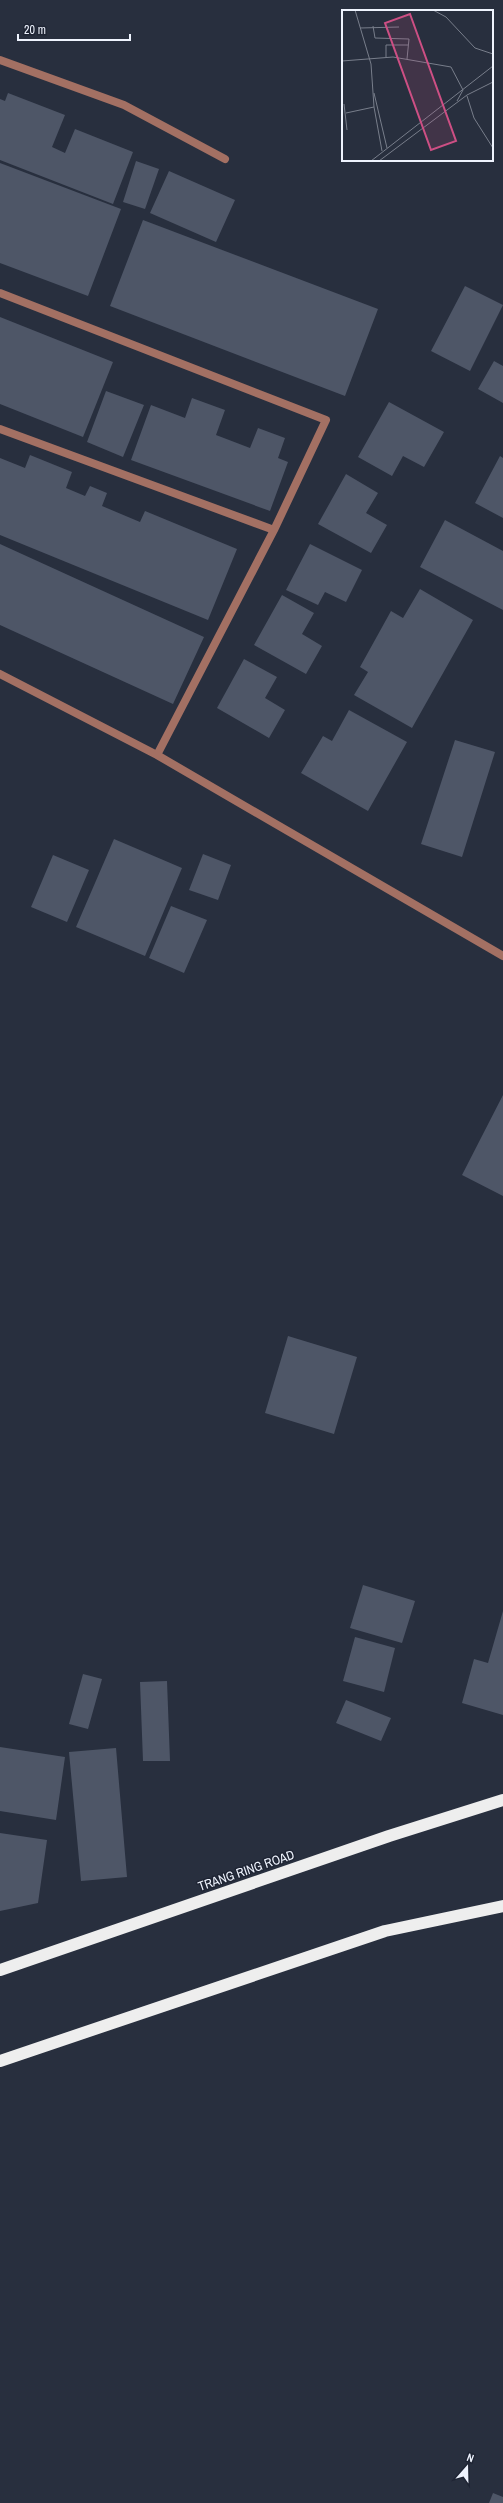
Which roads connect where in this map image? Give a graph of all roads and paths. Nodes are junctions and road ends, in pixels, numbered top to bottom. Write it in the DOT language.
graph roads {
  1 [pos="0,60"];
  2 [pos="225,159"];
  3 [pos="0,293"];
  4 [pos="0,429"];
  5 [pos="274,530"];
  6 [pos="0,674"];
  7 [pos="157,755"];
  8 [pos="503,956"];
  9 [pos="503,1800"];
  10 [pos="503,1906"];
  11 [pos="0,1970"];
  12 [pos="0,2061"];
  1 -- 2 [label="street"];
  3 -- 5 [label="street"];
  4 -- 5 [label="street"];
  5 -- 7 [label="street"];
  6 -- 7 [label="street"];
  7 -- 8 [label="street"];
  9 -- 11 [label="highway, TRANG RING ROAD"];
  10 -- 12 [label="highway"];
}
